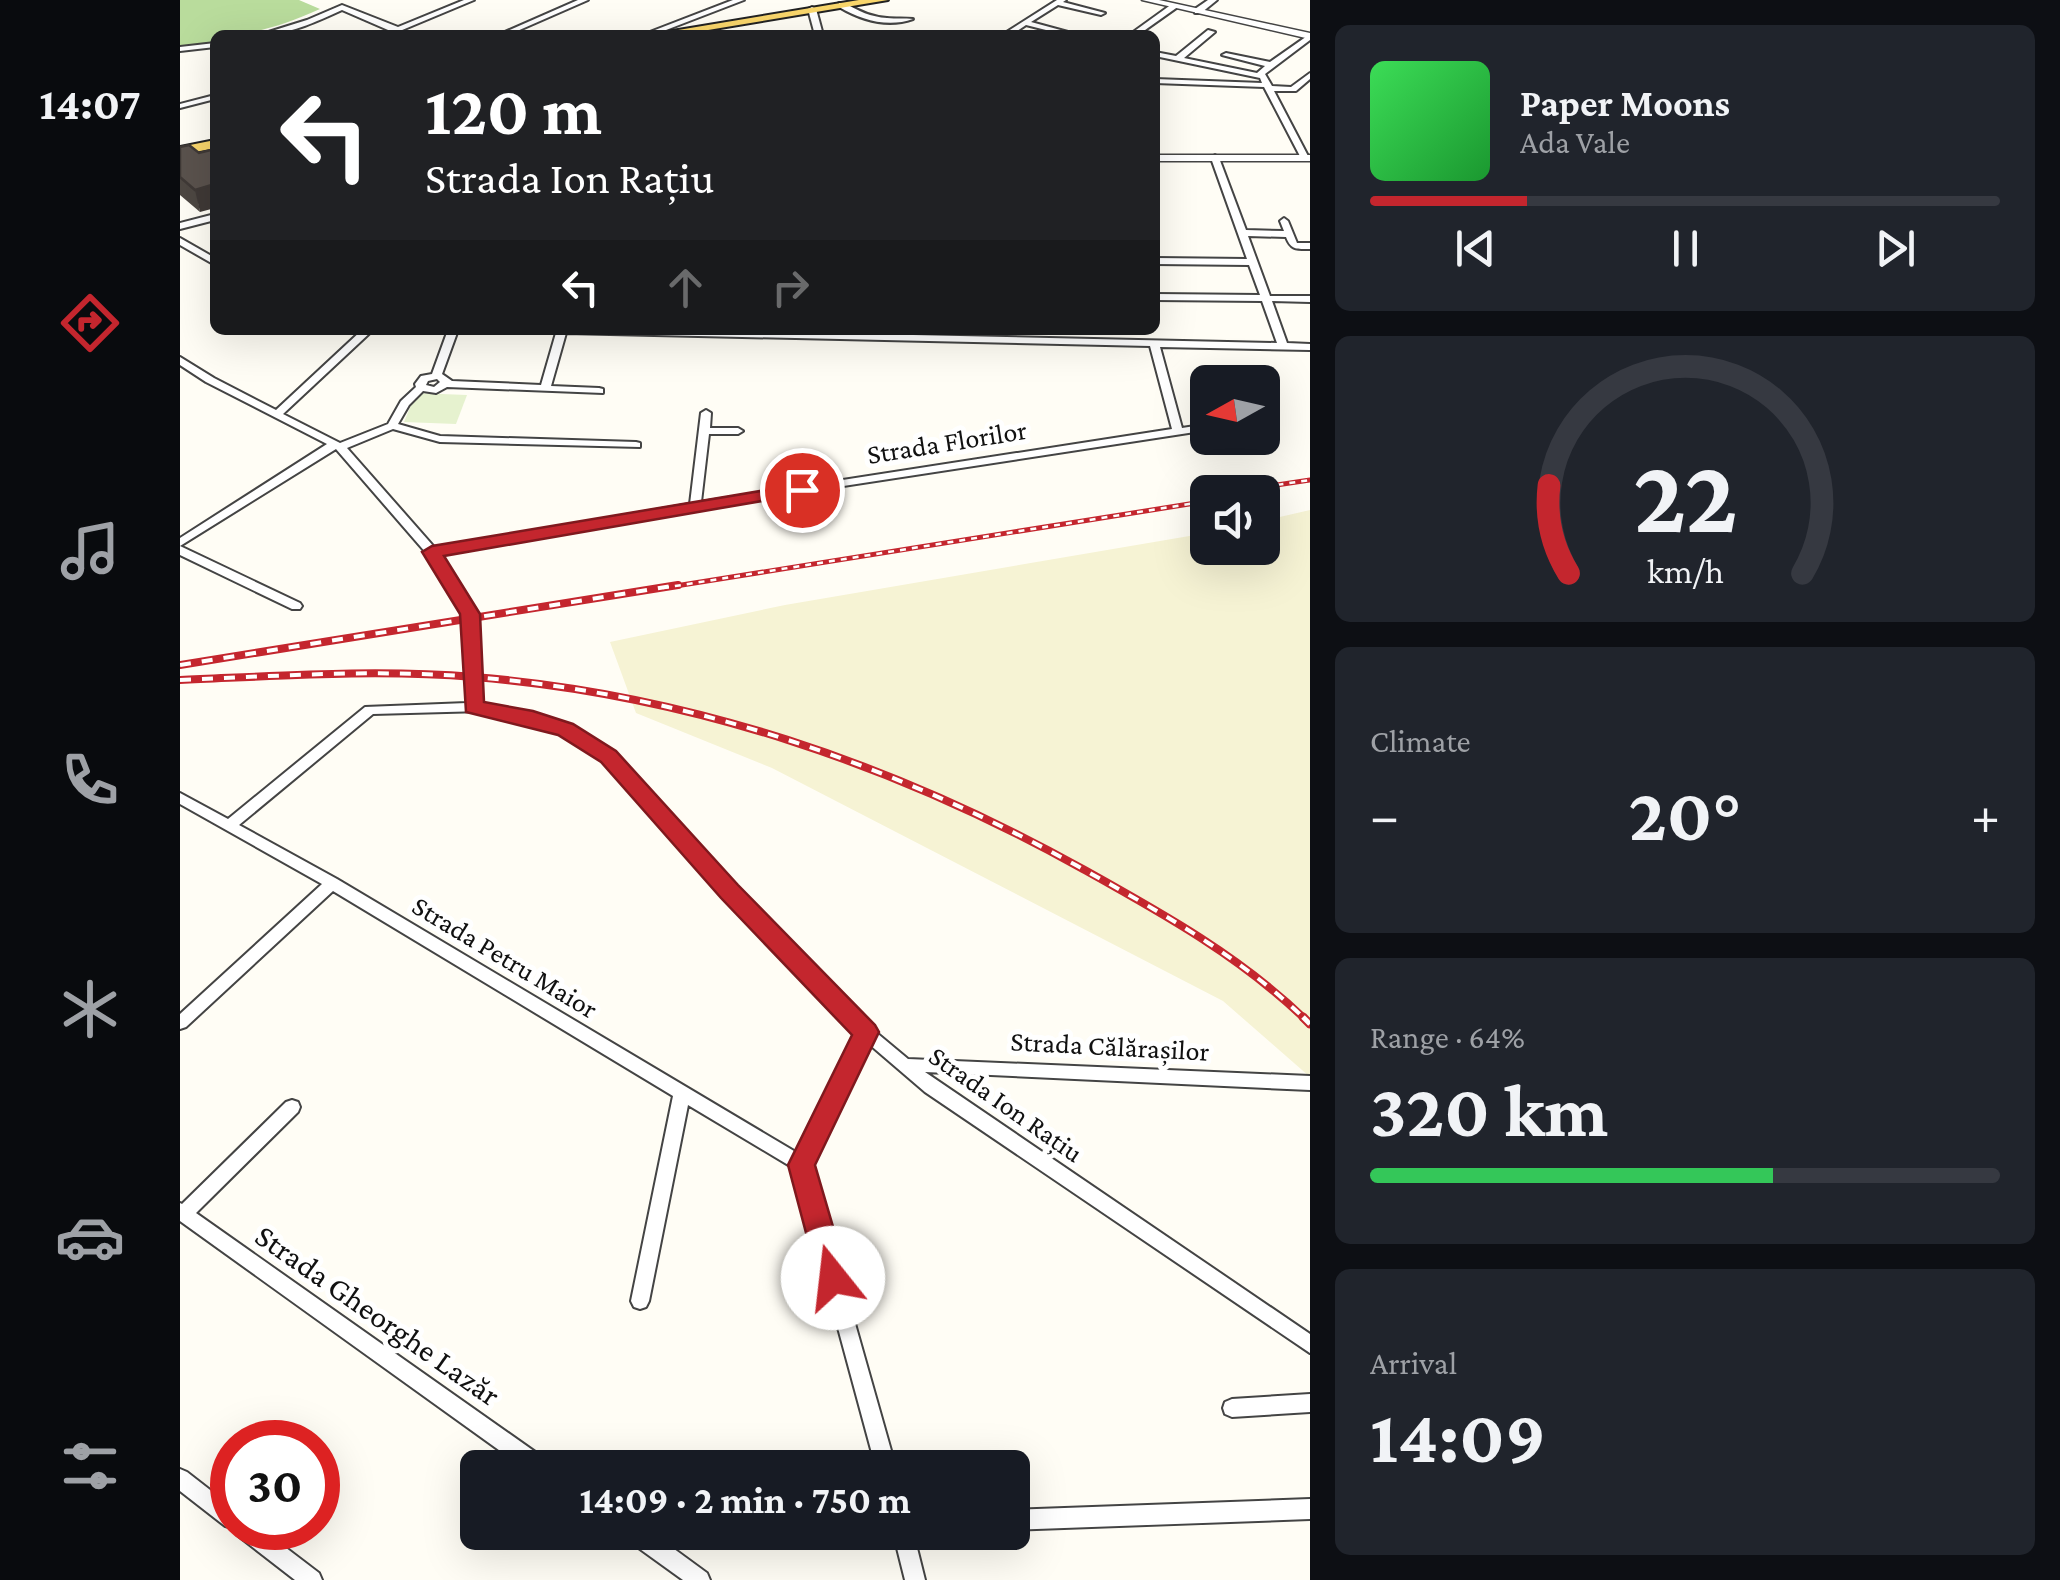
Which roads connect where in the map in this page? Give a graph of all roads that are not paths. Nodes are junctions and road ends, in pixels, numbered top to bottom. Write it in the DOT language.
graph roads {
  1 [pos="470,0"];
  2 [pos="584,0"];
  3 [pos="721,0"];
  4 [pos="882,0"];
  5 [pos="1042,0"];
  6 [pos="1147,0"];
  7 [pos="1213,0"];
  8 [pos="736,2"];
  9 [pos="1058,2"];
  10 [pos="842,5"];
  11 [pos="1175,6"];
  12 [pos="812,10"];
  13 [pos="1198,11"];
  14 [pos="1102,13"];
  15 [pos="909,19"];
  16 [pos="1025,23"];
  17 [pos="1310,24"];
  18 [pos="281,30"];
  19 [pos="396,30"];
  20 [pos="514,30"];
  21 [pos="652,30"];
  22 [pos="686,30"];
  23 [pos="818,30"];
  24 [pos="1014,30"];
  25 [pos="1054,30"];
  26 [pos="1141,30"];
  27 [pos="1211,32"];
  28 [pos="1306,35"];
  29 [pos="210,45"];
  30 [pos="1297,45"];
  31 [pos="1310,48"];
  32 [pos="180,49"];
  33 [pos="1160,55"];
  34 [pos="1226,55"];
  35 [pos="1177,60"];
  36 [pos="1271,65"];
  37 [pos="1308,79"];
  38 [pos="1160,80"];
  39 [pos="1266,83"];
  40 [pos="210,97"];
  41 [pos="181,103"];
  42 [pos="1297,143"];
  43 [pos="1310,143"];
  44 [pos="210,145"];
  45 [pos="180,151"];
  46 [pos="1160,155"];
  47 [pos="1214,158"];
  48 [pos="1307,158"];
  49 [pos="210,219"];
  50 [pos="1284,221"];
  51 [pos="180,226"];
  52 [pos="1241,233"];
  53 [pos="1288,234"];
  54 [pos="180,241"];
  55 [pos="1310,246"];
  56 [pos="210,259"];
  57 [pos="1160,261"];
  58 [pos="1251,262"];
  59 [pos="1160,297"];
  60 [pos="1265,298"];
  61 [pos="1310,299"];
  62 [pos="363,335"];
  63 [pos="451,335"];
  64 [pos="561,335"];
  65 [pos="889,335"];
  66 [pos="1154,343"];
  67 [pos="1283,346"];
  68 [pos="1310,347"];
  69 [pos="180,360"];
  70 [pos="436,376"];
  71 [pos="447,384"];
  72 [pos="421,388"];
  73 [pos="545,388"];
  74 [pos="600,391"];
  75 [pos="278,413"];
  76 [pos="706,413"];
  77 [pos="392,426"];
  78 [pos="1190,430"];
  79 [pos="704,431"];
  80 [pos="738,431"];
  81 [pos="1178,432"];
  82 [pos="636,445"];
  83 [pos="337,446"];
  84 [pos="695,508"];
  85 [pos="180,547"];
  86 [pos="432,552"];
  87 [pos="296,606"];
  88 [pos="474,707"];
  89 [pos="180,798"];
  90 [pos="230,825"];
  91 [pos="332,884"];
  92 [pos="180,1023"];
  93 [pos="866,1032"];
  94 [pos="907,1065"];
  95 [pos="1310,1082"];
  96 [pos="682,1092"];
  97 [pos="292,1107"];
  98 [pos="802,1165"];
  99 [pos="182,1212"];
  100 [pos="640,1301"];
  101 [pos="1310,1344"];
  102 [pos="1310,1403"];
  103 [pos="1232,1408"];
  104 [pos="517,1450"];
  105 [pos="881,1450"];
  106 [pos="180,1479"];
  107 [pos="210,1502"];
  108 [pos="1310,1509"];
  109 [pos="1030,1519"];
  110 [pos="273,1550"];
  111 [pos="658,1550"];
  112 [pos="908,1550"];
  113 [pos="312,1580"];
  114 [pos="700,1580"];
  115 [pos="914,1580"];
  1 -- 19 [label="street"];
  2 -- 20 [label="street"];
  3 -- 8 [label="street"];
  4 -- 10 [label="main road"];
  5 -- 9 [label="street"];
  6 -- 11 [label="street"];
  7 -- 13 [label="street"];
  8 -- 21 [label="street"];
  9 -- 14 [label="street"];
  9 -- 16 [label="street"];
  10 -- 12 [label="main road"];
  10 -- 15 [label="street"];
  11 -- 13 [label="street"];
  11 -- 26 [label="street"];
  12 -- 22 [label="main road"];
  12 -- 23 [label="street"];
  13 -- 28 [label="street"];
  16 -- 24 [label="street"];
  16 -- 25 [label="street"];
  17 -- 28 [label="street"];
  18 -- 19 [label="street"];
  27 -- 35 [label="street"];
  28 -- 30 [label="street"];
  29 -- 32 [label="street"];
  30 -- 31 [label="street"];
  30 -- 36 [label="street"];
  33 -- 35 [label="street"];
  34 -- 36 [label="street"];
  35 -- 39 [label="street"];
  36 -- 39 [label="street"];
  37 -- 39 [label="street"];
  38 -- 39 [label="street"];
  39 -- 42 [label="street"];
  40 -- 41 [label="street"];
  42 -- 43 [label="street"];
  42 -- 48 [label="street"];
  44 -- 45 [label="main road"];
  46 -- 47 [label="street"];
  47 -- 48 [label="street"];
  47 -- 52 [label="street"];
  49 -- 51 [label="street"];
  50 -- 53 [label="street"];
  52 -- 53 [label="street"];
  52 -- 58 [label="street"];
  53 -- 55 [label="street"];
  54 -- 56 [label="street"];
  57 -- 58 [label="street"];
  58 -- 60 [label="street"];
  59 -- 60 [label="street"];
  60 -- 61 [label="street"];
  60 -- 67 [label="street"];
  62 -- 75 [label="street"];
  63 -- 70 [label="street"];
  64 -- 73 [label="street"];
  65 -- 66 [label="street"];
  66 -- 67 [label="street"];
  66 -- 81 [label="street"];
  67 -- 68 [label="street"];
  69 -- 75 [label="street"];
  70 -- 71 [label="street"];
  70 -- 72 [label="street"];
  71 -- 72 [label="street"];
  71 -- 73 [label="street"];
  72 -- 77 [label="street"];
  73 -- 74 [label="street"];
  75 -- 83 [label="street"];
  76 -- 79 [label="street"];
  77 -- 82 [label="street"];
  77 -- 83 [label="street"];
  78 -- 81 [label="street, Strada Florilor"];
  79 -- 80 [label="street"];
  79 -- 84 [label="street"];
  81 -- 84 [label="street, Strada Florilor"];
  83 -- 85 [label="street"];
  83 -- 86 [label="street"];
  84 -- 86 [label="street, Strada Florilor"];
  85 -- 87 [label="street"];
  86 -- 88 [label="street"];
  88 -- 90 [label="street, Strada Ion Rațiu"];
  88 -- 93 [label="street, Strada Ion Rațiu"];
  89 -- 90 [label="street, Strada Petru Maior"];
  90 -- 91 [label="street, Strada Petru Maior"];
  91 -- 92 [label="street"];
  91 -- 96 [label="street, Strada Petru Maior"];
  93 -- 94 [label="street, Strada Ion Rațiu"];
  93 -- 98 [label="street"];
  94 -- 95 [label="street, Strada Călărașilor"];
  94 -- 101 [label="street, Strada Ion Rațiu"];
  96 -- 98 [label="street, Strada Petru Maior"];
  96 -- 100 [label="street"];
  97 -- 99 [label="street"];
  98 -- 105 [label="street"];
  99 -- 104 [label="street, Strada Gheorghe Lazăr"];
  102 -- 103 [label="street"];
  106 -- 107 [label="street"];
  108 -- 109 [label="street"];
  110 -- 113 [label="street"];
  111 -- 114 [label="street"];
  112 -- 115 [label="street"];
}
